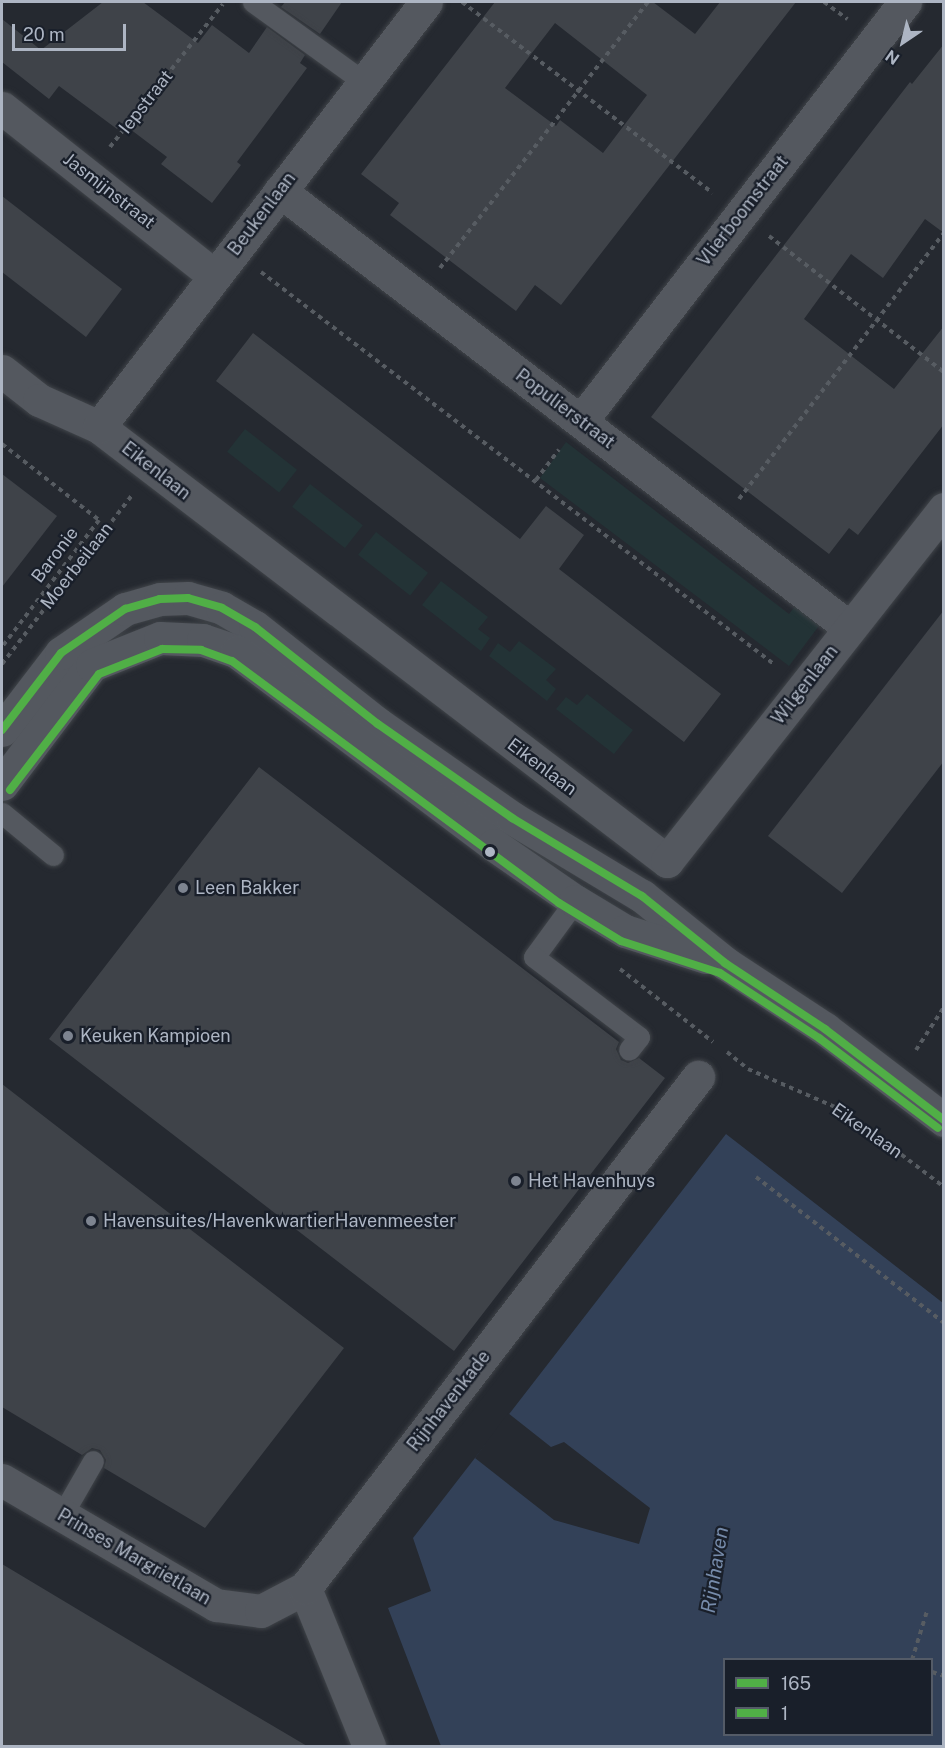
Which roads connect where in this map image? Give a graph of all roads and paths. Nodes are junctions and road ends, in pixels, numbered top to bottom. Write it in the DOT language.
graph roads {
  1 [pos="225,2"];
  2 [pos="253,2"];
  3 [pos="426,2"];
  4 [pos="462,2"];
  5 [pos="648,2"];
  6 [pos="905,2"];
  7 [pos="364,82"];
  8 [pos="577,91"];
  9 [pos="2,108"];
  10 [pos="88,174"];
  11 [pos="280,191"];
  12 [pos="741,215"];
  13 [pos="944,233"];
  14 [pos="225,264"];
  15 [pos="418,296"];
  16 [pos="876,319"];
  17 [pos="2,371"];
  18 [pos="944,372"];
  19 [pos="581,421"];
  20 [pos="99,427"];
  21 [pos="2,444"];
  22 [pos="153,468"];
  23 [pos="718,526"];
  24 [pos="937,529"];
  25 [pos="850,628"];
  26 [pos="2,647"];
  27 [pos="2,664"];
  28 [pos="804,688"];
  29 [pos="2,730"];
  30 [pos="2,784"];
  31 [pos="2,813"];
  32 [pos="54,855"];
  33 [pos="667,861"];
  34 [pos="575,901"];
  35 [pos="625,931"];
  36 [pos="725,963"];
  37 [pos="944,1007"];
  38 [pos="629,1050"];
  39 [pos="916,1050"];
  40 [pos="698,1077"];
  41 [pos="944,1120"];
  42 [pos="756,1177"];
  43 [pos="944,1187"];
  44 [pos="944,1323"];
  45 [pos="93,1461"];
  46 [pos="2,1480"];
  47 [pos="62,1515"];
  48 [pos="304,1588"];
  49 [pos="927,1611"];
  50 [pos="912,1658"];
  51 [pos="369,1746"];
  1 -- 10 [label="path, Iepstraat"];
  2 -- 7 [label="lane"];
  3 -- 7 [label="street, Beukenlaan"];
  4 -- 8 [label="path"];
  5 -- 8 [label="path"];
  6 -- 12 [label="street, Vlierboomstraat"];
  7 -- 11 [label="street, Beukenlaan"];
  8 -- 12 [label="path"];
  8 -- 15 [label="path"];
  9 -- 10 [label="street, Jasmijnstraat"];
  10 -- 14 [label="street, Jasmijnstraat"];
  11 -- 14 [label="street, Beukenlaan"];
  11 -- 15 [label="street, Populierstraat"];
  12 -- 16 [label="path"];
  12 -- 19 [label="street, Vlierboomstraat"];
  13 -- 16 [label="path"];
  14 -- 20 [label="street, Beukenlaan"];
  14 -- 28 [label="path"];
  15 -- 19 [label="street, Populierstraat"];
  16 -- 18 [label="path"];
  16 -- 23 [label="path"];
  17 -- 20 [label="street, Eikenlaan"];
  19 -- 23 [label="street, Populierstraat"];
  20 -- 22 [label="street, Eikenlaan"];
  21 -- 26 [label="path, Baronie"];
  22 -- 27 [label="path, Moerbeilaan"];
  22 -- 33 [label="street, Eikenlaan"];
  23 -- 25 [label="street, Populierstraat"];
  24 -- 25 [label="street, Wilgenlaan"];
  25 -- 28 [label="street, Wilgenlaan"];
  28 -- 33 [label="street, Wilgenlaan"];
  29 -- 36 [label="street"];
  30 -- 34 [label="street"];
  31 -- 32 [label="lane"];
  34 -- 35 [label="street"];
  34 -- 38 [label="lane"];
  35 -- 36 [label="street"];
  35 -- 43 [label="path, Eikenlaan"];
  36 -- 41 [label="street"];
  37 -- 39 [label="path"];
  40 -- 48 [label="street, Rijnhavenkade"];
  42 -- 44 [label="path"];
  45 -- 47 [label="lane"];
  46 -- 47 [label="street, Prinses Margrietlaan"];
  47 -- 48 [label="street, Prinses Margrietlaan"];
  48 -- 51 [label="street"];
  49 -- 50 [label="path"];
}
